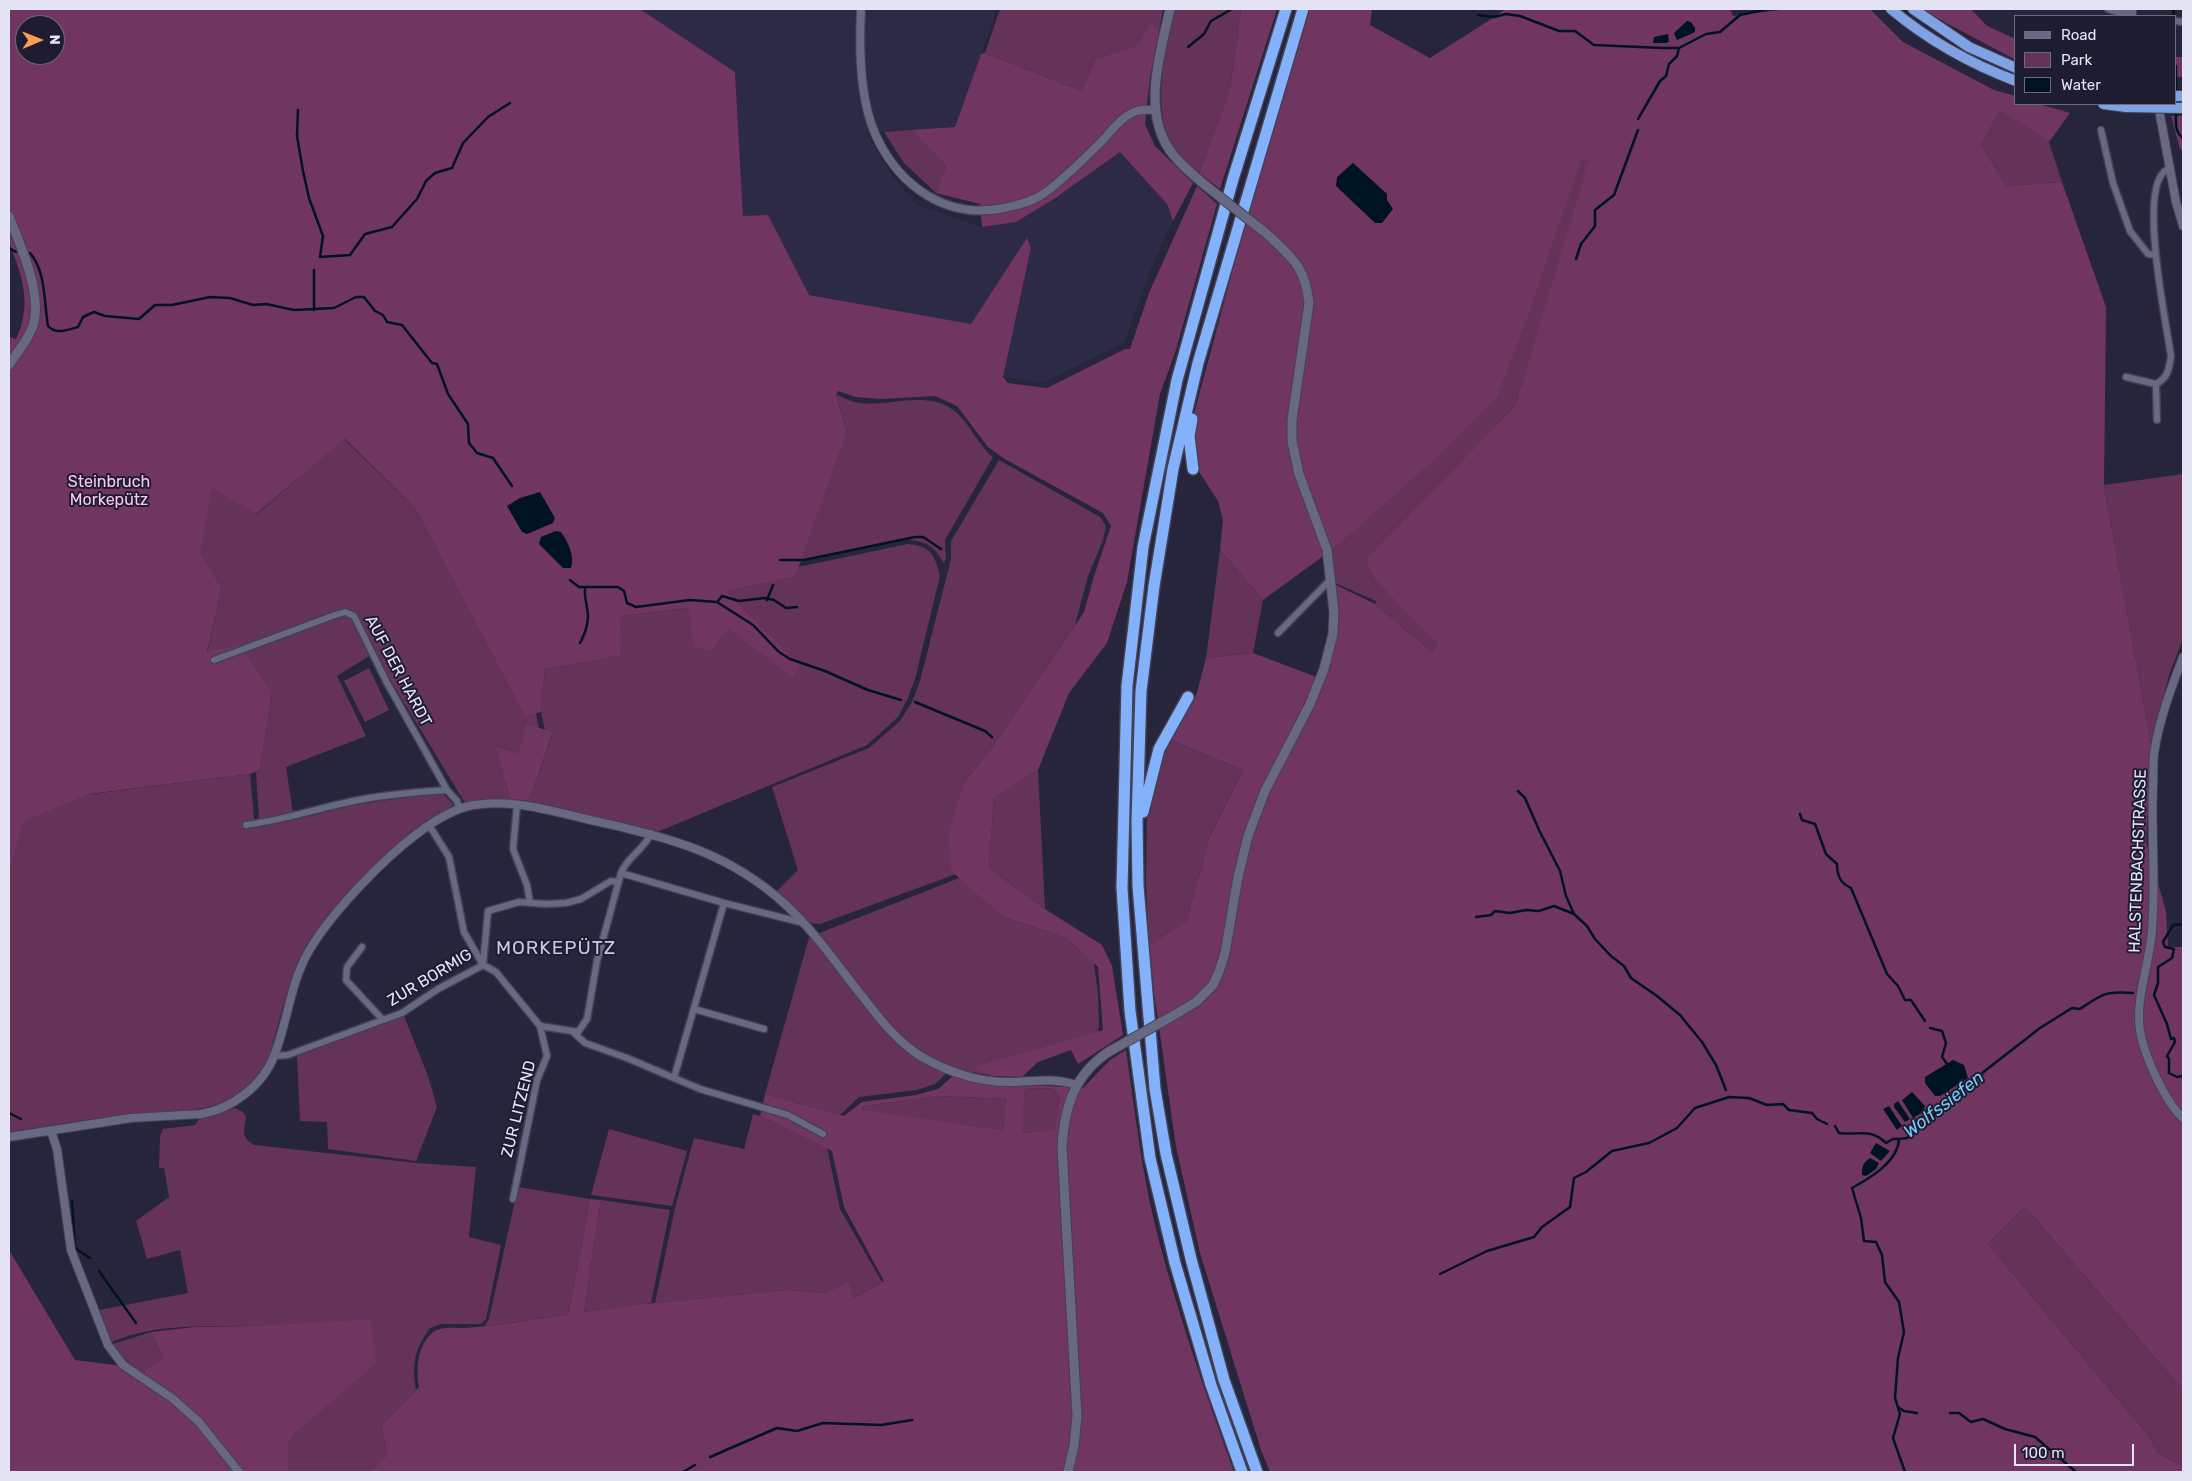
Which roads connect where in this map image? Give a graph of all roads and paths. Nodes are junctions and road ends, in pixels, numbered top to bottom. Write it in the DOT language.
graph roads {
  1 [pos="861,9"];
  2 [pos="1170,9"];
  3 [pos="1286,9"];
  4 [pos="1303,9"];
  5 [pos="1892,9"];
  6 [pos="1913,9"];
  7 [pos="2108,9"];
  8 [pos="2132,12"];
  9 [pos="2014,67"];
  10 [pos="2014,80"];
  11 [pos="2111,105"];
  12 [pos="2158,105"];
  13 [pos="2183,108"];
  14 [pos="1156,110"];
  15 [pos="2100,130"];
  16 [pos="2170,169"];
  17 [pos="9,216"];
  18 [pos="2183,226"];
  19 [pos="2156,255"];
  20 [pos="1198,363"];
  21 [pos="9,365"];
  22 [pos="2126,377"];
  23 [pos="2156,384"];
  24 [pos="2157,420"];
  25 [pos="1193,469"];
  26 [pos="1331,579"];
  27 [pos="1278,633"];
  28 [pos="2183,657"];
  29 [pos="214,660"];
  30 [pos="1188,697"];
  31 [pos="447,790"];
  32 [pos="517,804"];
  33 [pos="459,808"];
  34 [pos="1137,822"];
  35 [pos="246,825"];
  36 [pos="429,825"];
  37 [pos="650,833"];
  38 [pos="621,873"];
  39 [pos="618,882"];
  40 [pos="530,903"];
  41 [pos="724,903"];
  42 [pos="804,922"];
  43 [pos="362,946"];
  44 [pos="484,965"];
  45 [pos="694,1009"];
  46 [pos="383,1020"];
  47 [pos="540,1026"];
  48 [pos="764,1029"];
  49 [pos="573,1032"];
  50 [pos="274,1056"];
  51 [pos="674,1078"];
  52 [pos="1076,1085"];
  53 [pos="2183,1118"];
  54 [pos="51,1130"];
  55 [pos="823,1134"];
  56 [pos="9,1137"];
  57 [pos="513,1199"];
  58 [pos="240,1472"];
  59 [pos="1068,1472"];
  60 [pos="1242,1472"];
  61 [pos="1257,1472"];
  1 -- 14 [label="street"];
  2 -- 14 [label="main road"];
  3 -- 60 [label="highway"];
  4 -- 20 [label="highway"];
  5 -- 10 [label="highway"];
  6 -- 9 [label="highway"];
  7 -- 8 [label="street"];
  11 -- 13 [label="highway, bridge"];
  12 -- 16 [label="street"];
  14 -- 26 [label="main road, bridge"];
  15 -- 19 [label="street"];
  16 -- 18 [label="street"];
  16 -- 19 [label="street"];
  17 -- 21 [label="main road"];
  19 -- 23 [label="street"];
  20 -- 25 [label="highway"];
  20 -- 34 [label="highway"];
  22 -- 23 [label="street"];
  23 -- 24 [label="street"];
  26 -- 27 [label="street"];
  26 -- 52 [label="main road, bridge"];
  28 -- 53 [label="street, HALSTENBACHSTRASSE"];
  29 -- 31 [label="street, AUF DER HARDT"];
  30 -- 34 [label="highway"];
  31 -- 33 [label="street, AUF DER HARDT"];
  31 -- 35 [label="street"];
  32 -- 33 [label="street"];
  32 -- 37 [label="street"];
  32 -- 40 [label="street"];
  33 -- 36 [label="street"];
  34 -- 61 [label="highway"];
  36 -- 44 [label="street"];
  36 -- 50 [label="street"];
  37 -- 38 [label="street"];
  37 -- 42 [label="street"];
  38 -- 39 [label="street"];
  38 -- 41 [label="street"];
  39 -- 40 [label="street, ZUR BORMIG"];
  39 -- 49 [label="street"];
  40 -- 44 [label="street, ZUR BORMIG"];
  41 -- 42 [label="street"];
  41 -- 45 [label="street"];
  42 -- 52 [label="street"];
  43 -- 46 [label="street, ZUR BORMIG"];
  44 -- 46 [label="street, ZUR BORMIG"];
  44 -- 47 [label="street"];
  45 -- 48 [label="street"];
  45 -- 51 [label="street"];
  46 -- 50 [label="street, ZUR BORMIG"];
  47 -- 49 [label="street"];
  47 -- 57 [label="street, ZUR LITZEND"];
  49 -- 51 [label="street"];
  50 -- 54 [label="street"];
  51 -- 55 [label="street"];
  52 -- 59 [label="main road"];
  54 -- 56 [label="street"];
  54 -- 58 [label="street"];
}
